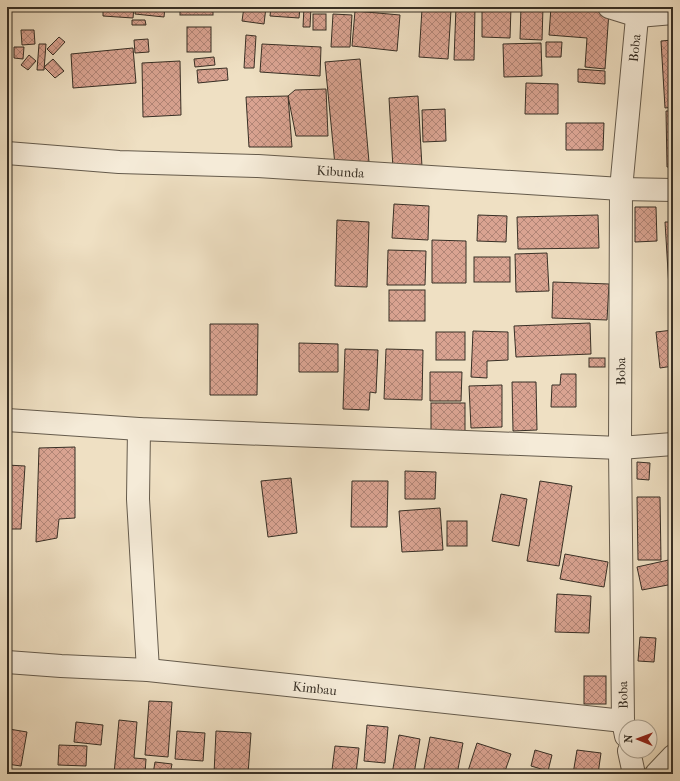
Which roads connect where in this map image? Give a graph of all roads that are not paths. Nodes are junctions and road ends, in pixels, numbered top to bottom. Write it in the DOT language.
graph roads {
  1 [pos="609,7"];
  2 [pos="638,11"];
  3 [pos="673,14"];
  4 [pos="7,153"];
  5 [pos="620,189"];
  6 [pos="673,190"];
  7 [pos="7,420"];
  8 [pos="139,428"];
  9 [pos="673,444"];
  10 [pos="620,448"];
  11 [pos="7,662"];
  12 [pos="148,670"];
  13 [pos="624,719"];
  14 [pos="618,728"];
  15 [pos="673,756"];
  16 [pos="631,759"];
  17 [pos="634,774"];
  18 [pos="656,774"];
  1 -- 2 [label="street"];
  2 -- 3 [label="street"];
  2 -- 5 [label="street, Boba"];
  4 -- 5 [label="street, Kibunda"];
  5 -- 6 [label="street, Kibunda"];
  5 -- 10 [label="street, Boba"];
  7 -- 8 [label="street"];
  8 -- 10 [label="street"];
  8 -- 12 [label="street"];
  9 -- 10 [label="street"];
  10 -- 13 [label="street, Boba"];
  11 -- 12 [label="street, Kimbau"];
  12 -- 14 [label="street, Kimbau"];
  15 -- 18 [label="street"];
  16 -- 17 [label="street"];
}
